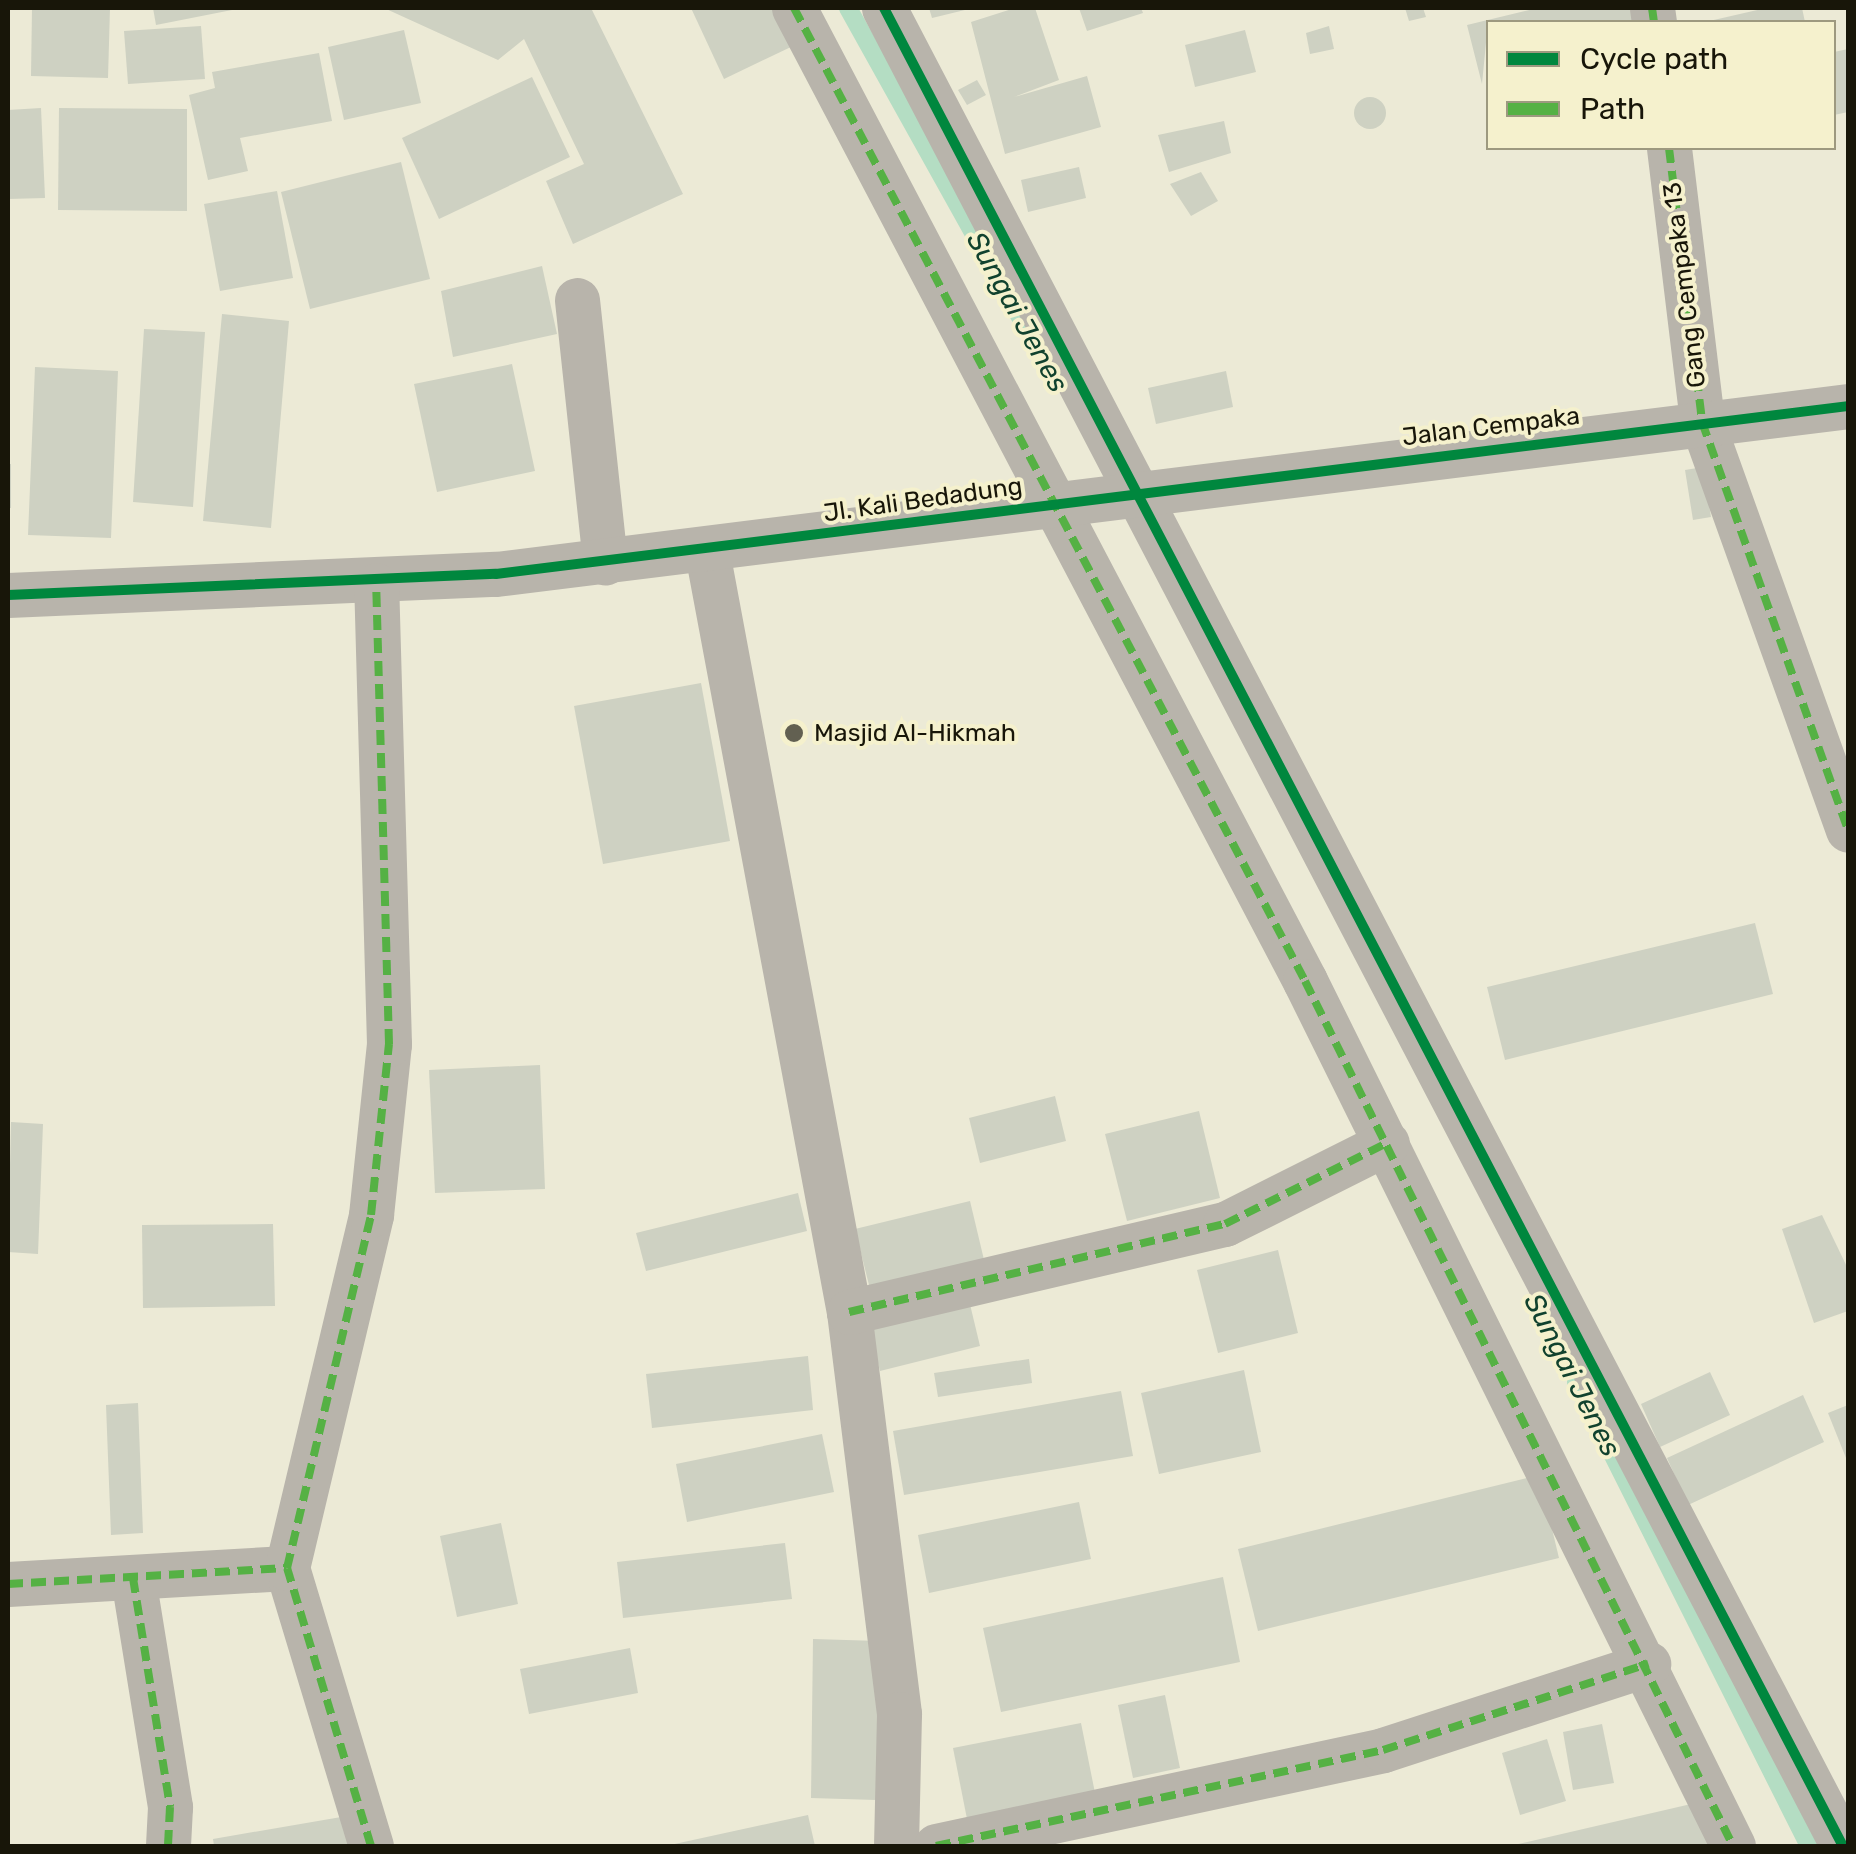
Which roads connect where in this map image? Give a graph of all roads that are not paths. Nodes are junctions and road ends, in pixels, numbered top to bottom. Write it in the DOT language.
graph roads {
  1 [pos="794,8"];
  2 [pos="884,8"];
  3 [pos="1669,150"];
  4 [pos="577,300"];
  5 [pos="1848,406"];
  6 [pos="1702,422"];
  7 [pos="1128,492"];
  8 [pos="1062,501"];
  9 [pos="707,552"];
  10 [pos="605,563"];
  11 [pos="376,585"];
  12 [pos="8,594"];
  13 [pos="1848,830"];
  14 [pos="1387,1142"];
  15 [pos="849,1312"];
  16 [pos="287,1568"];
  17 [pos="133,1578"];
  18 [pos="8,1584"];
  19 [pos="1648,1664"];
  20 [pos="168,1846"];
  21 [pos="371,1846"];
  22 [pos="896,1846"];
  23 [pos="936,1846"];
  24 [pos="1733,1846"];
  25 [pos="1843,1846"];
  1 -- 8 [label="street"];
  2 -- 7 [label="street"];
  3 -- 6 [label="street, Gang Cempaka 13"];
  4 -- 10 [label="street"];
  5 -- 6 [label="street, Jalan Cempaka"];
  6 -- 7 [label="street, Jalan Cempaka"];
  6 -- 13 [label="street, Gang Cempaka 13"];
  7 -- 8 [label="street, Jalan Cempaka"];
  7 -- 25 [label="street"];
  8 -- 9 [label="street, Jl. Kali Bedadung"];
  8 -- 14 [label="street"];
  9 -- 10 [label="street, Jl. Kali Bedadung"];
  9 -- 15 [label="street"];
  10 -- 11 [label="street, Jl. Kali Bedadung"];
  11 -- 12 [label="street, Jl. Kali Bedadung"];
  11 -- 16 [label="street"];
  14 -- 15 [label="street"];
  14 -- 19 [label="street"];
  15 -- 22 [label="street"];
  16 -- 17 [label="street"];
  16 -- 21 [label="street"];
  17 -- 18 [label="street"];
  17 -- 20 [label="street"];
  19 -- 23 [label="street"];
  19 -- 24 [label="street"];
}
